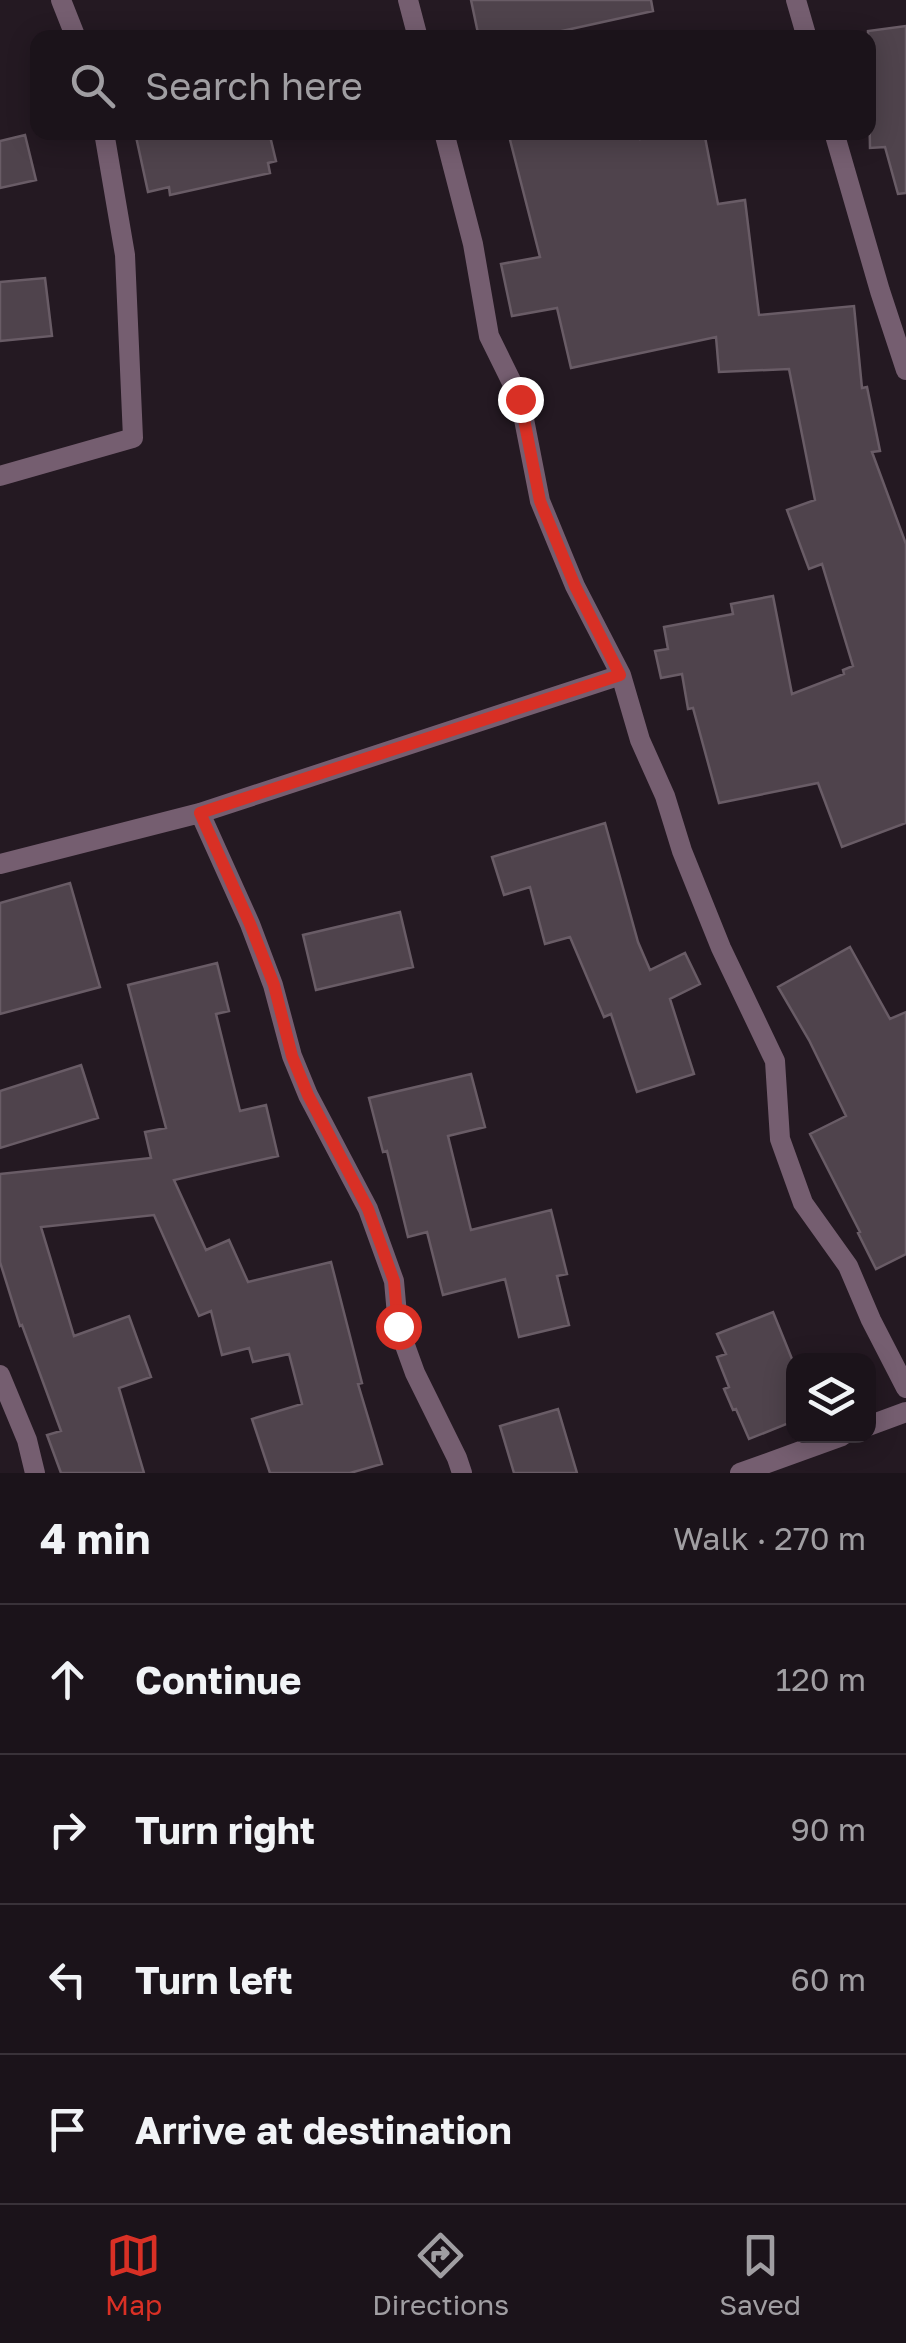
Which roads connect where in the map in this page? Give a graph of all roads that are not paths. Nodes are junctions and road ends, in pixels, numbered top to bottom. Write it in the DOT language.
graph roads {
  1 [pos="61,0"];
  2 [pos="408,0"];
  3 [pos="796,0"];
  4 [pos="73,30"];
  5 [pos="416,30"];
  6 [pos="805,30"];
  7 [pos="105,140"];
  8 [pos="446,140"];
  9 [pos="836,140"];
  10 [pos="906,370"];
  11 [pos="0,476"];
  12 [pos="620,675"];
  13 [pos="200,813"];
  14 [pos="0,864"];
  15 [pos="0,1375"];
  16 [pos="906,1388"];
  17 [pos="906,1412"];
  18 [pos="876,1423"];
  19 [pos="823,1443"];
  20 [pos="35,1473"];
  21 [pos="462,1473"];
  22 [pos="740,1473"];
  1 -- 4 [label="street"];
  2 -- 5 [label="street"];
  3 -- 6 [label="street"];
  7 -- 11 [label="street"];
  8 -- 12 [label="street"];
  9 -- 10 [label="street"];
  12 -- 13 [label="street"];
  12 -- 16 [label="street"];
  13 -- 14 [label="street"];
  13 -- 21 [label="street"];
  15 -- 20 [label="street"];
  17 -- 18 [label="street"];
  19 -- 22 [label="street"];
}
